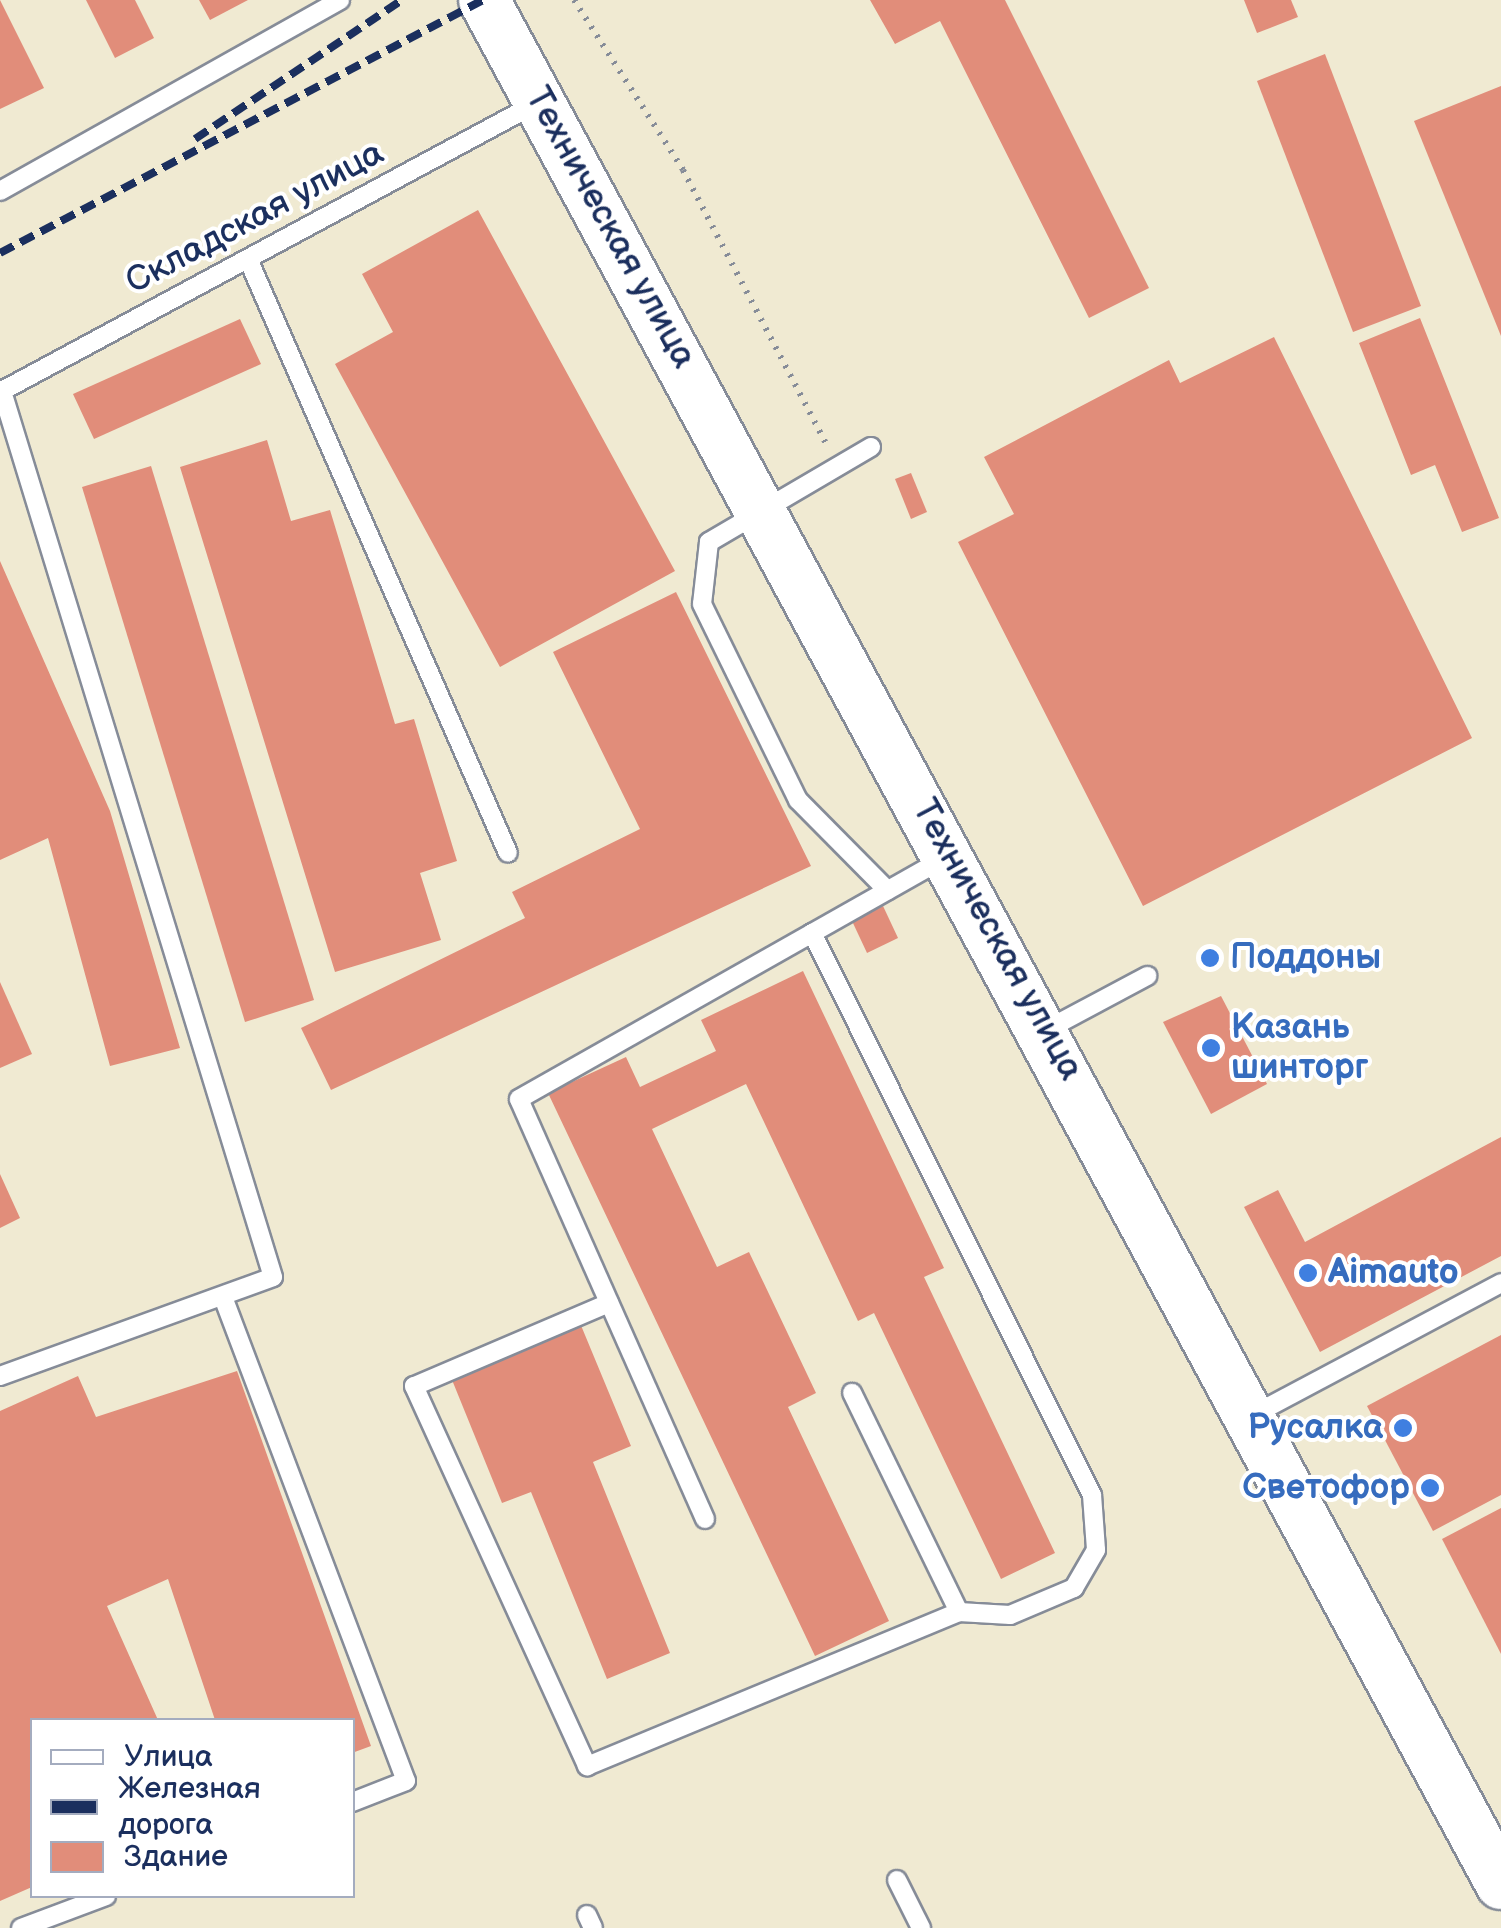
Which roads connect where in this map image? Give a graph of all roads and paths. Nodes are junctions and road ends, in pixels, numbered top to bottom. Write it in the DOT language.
graph roads {
  1 [pos="340,0"];
  2 [pos="484,0"];
  3 [pos="574,0"];
  4 [pos="540,101"];
  5 [pos="0,191"];
  6 [pos="248,259"];
  7 [pos="1,391"];
  8 [pos="870,447"];
  9 [pos="837,465"];
  10 [pos="761,506"];
  11 [pos="508,853"];
  12 [pos="950,854"];
  13 [pos="887,890"];
  14 [pos="812,932"];
  15 [pos="1146,976"];
  16 [pos="1046,1030"];
  17 [pos="1501,1283"];
  18 [pos="223,1297"];
  19 [pos="609,1303"];
  20 [pos="0,1376"];
  21 [pos="852,1393"];
  22 [pos="1254,1414"];
  23 [pos="705,1518"];
  24 [pos="958,1612"];
  25 [pos="355,1801"];
  26 [pos="897,1880"];
  27 [pos="1501,1884"];
  28 [pos="101,1898"];
  29 [pos="21,1928"];
  30 [pos="921,1928"];
  1 -- 5 [label="lane"];
  2 -- 4 [label="main road, Техническая улица"];
  3 -- 9 [label="path"];
  4 -- 6 [label="lane, Складская улица"];
  4 -- 10 [label="main road, Техническая улица"];
  6 -- 7 [label="lane, Складская улица"];
  6 -- 11 [label="lane"];
  7 -- 18 [label="lane"];
  8 -- 9 [label="lane"];
  9 -- 10 [label="lane"];
  10 -- 12 [label="main road, Техническая улица"];
  10 -- 13 [label="lane"];
  12 -- 13 [label="lane"];
  12 -- 16 [label="main road, Техническая улица"];
  13 -- 14 [label="lane"];
  14 -- 19 [label="lane"];
  14 -- 24 [label="lane"];
  15 -- 16 [label="lane"];
  16 -- 22 [label="main road, Техническая улица"];
  17 -- 22 [label="lane"];
  18 -- 20 [label="lane"];
  18 -- 25 [label="lane"];
  19 -- 23 [label="lane"];
  19 -- 24 [label="lane"];
  21 -- 24 [label="lane"];
  22 -- 27 [label="main road, Техническая улица"];
  26 -- 30 [label="lane"];
  28 -- 29 [label="lane"];
}
